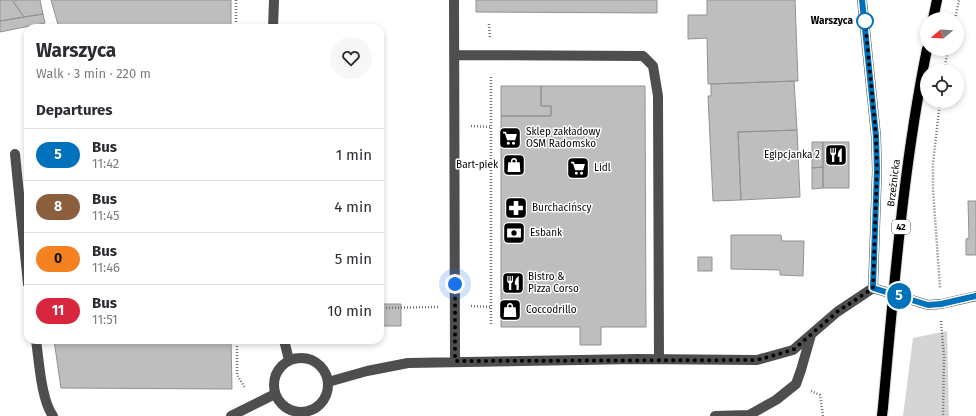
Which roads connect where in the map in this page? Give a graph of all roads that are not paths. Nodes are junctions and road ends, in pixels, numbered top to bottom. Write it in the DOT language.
graph roads {
  1 [pos="274,0"];
  2 [pos="454,0"];
  3 [pos="862,0"];
  4 [pos="937,0"];
  5 [pos="934,12"];
  6 [pos="273,24"];
  7 [pos="454,55"];
  8 [pos="925,56"];
  9 [pos="15,154"];
  10 [pos="24,244"];
  11 [pos="873,288"];
  12 [pos="976,296"];
  13 [pos="811,334"];
  14 [pos="37,344"];
  15 [pos="285,344"];
  16 [pos="659,359"];
  17 [pos="289,360"];
  18 [pos="455,361"];
  19 [pos="328,382"];
  20 [pos="275,394"];
  21 [pos="882,411"];
  22 [pos="53,416"];
  23 [pos="231,416"];
  24 [pos="715,416"];
  1 -- 6 [label="street"];
  2 -- 7 [label="street"];
  3 -- 11 [label="street"];
  4 -- 5 [label="main road"];
  7 -- 16 [label="street"];
  7 -- 18 [label="street"];
  8 -- 21 [label="main road, Brzeźnicka / 42, bridge"];
  9 -- 10 [label="street"];
  11 -- 12 [label="street"];
  11 -- 13 [label="street"];
  13 -- 16 [label="street"];
  13 -- 24 [label="street"];
  14 -- 22 [label="street"];
  15 -- 17 [label="street"];
  16 -- 18 [label="street"];
  17 -- 19 [label="street"];
  17 -- 20 [label="street"];
  18 -- 19 [label="street"];
  19 -- 20 [label="street"];
  20 -- 23 [label="street"];
}
